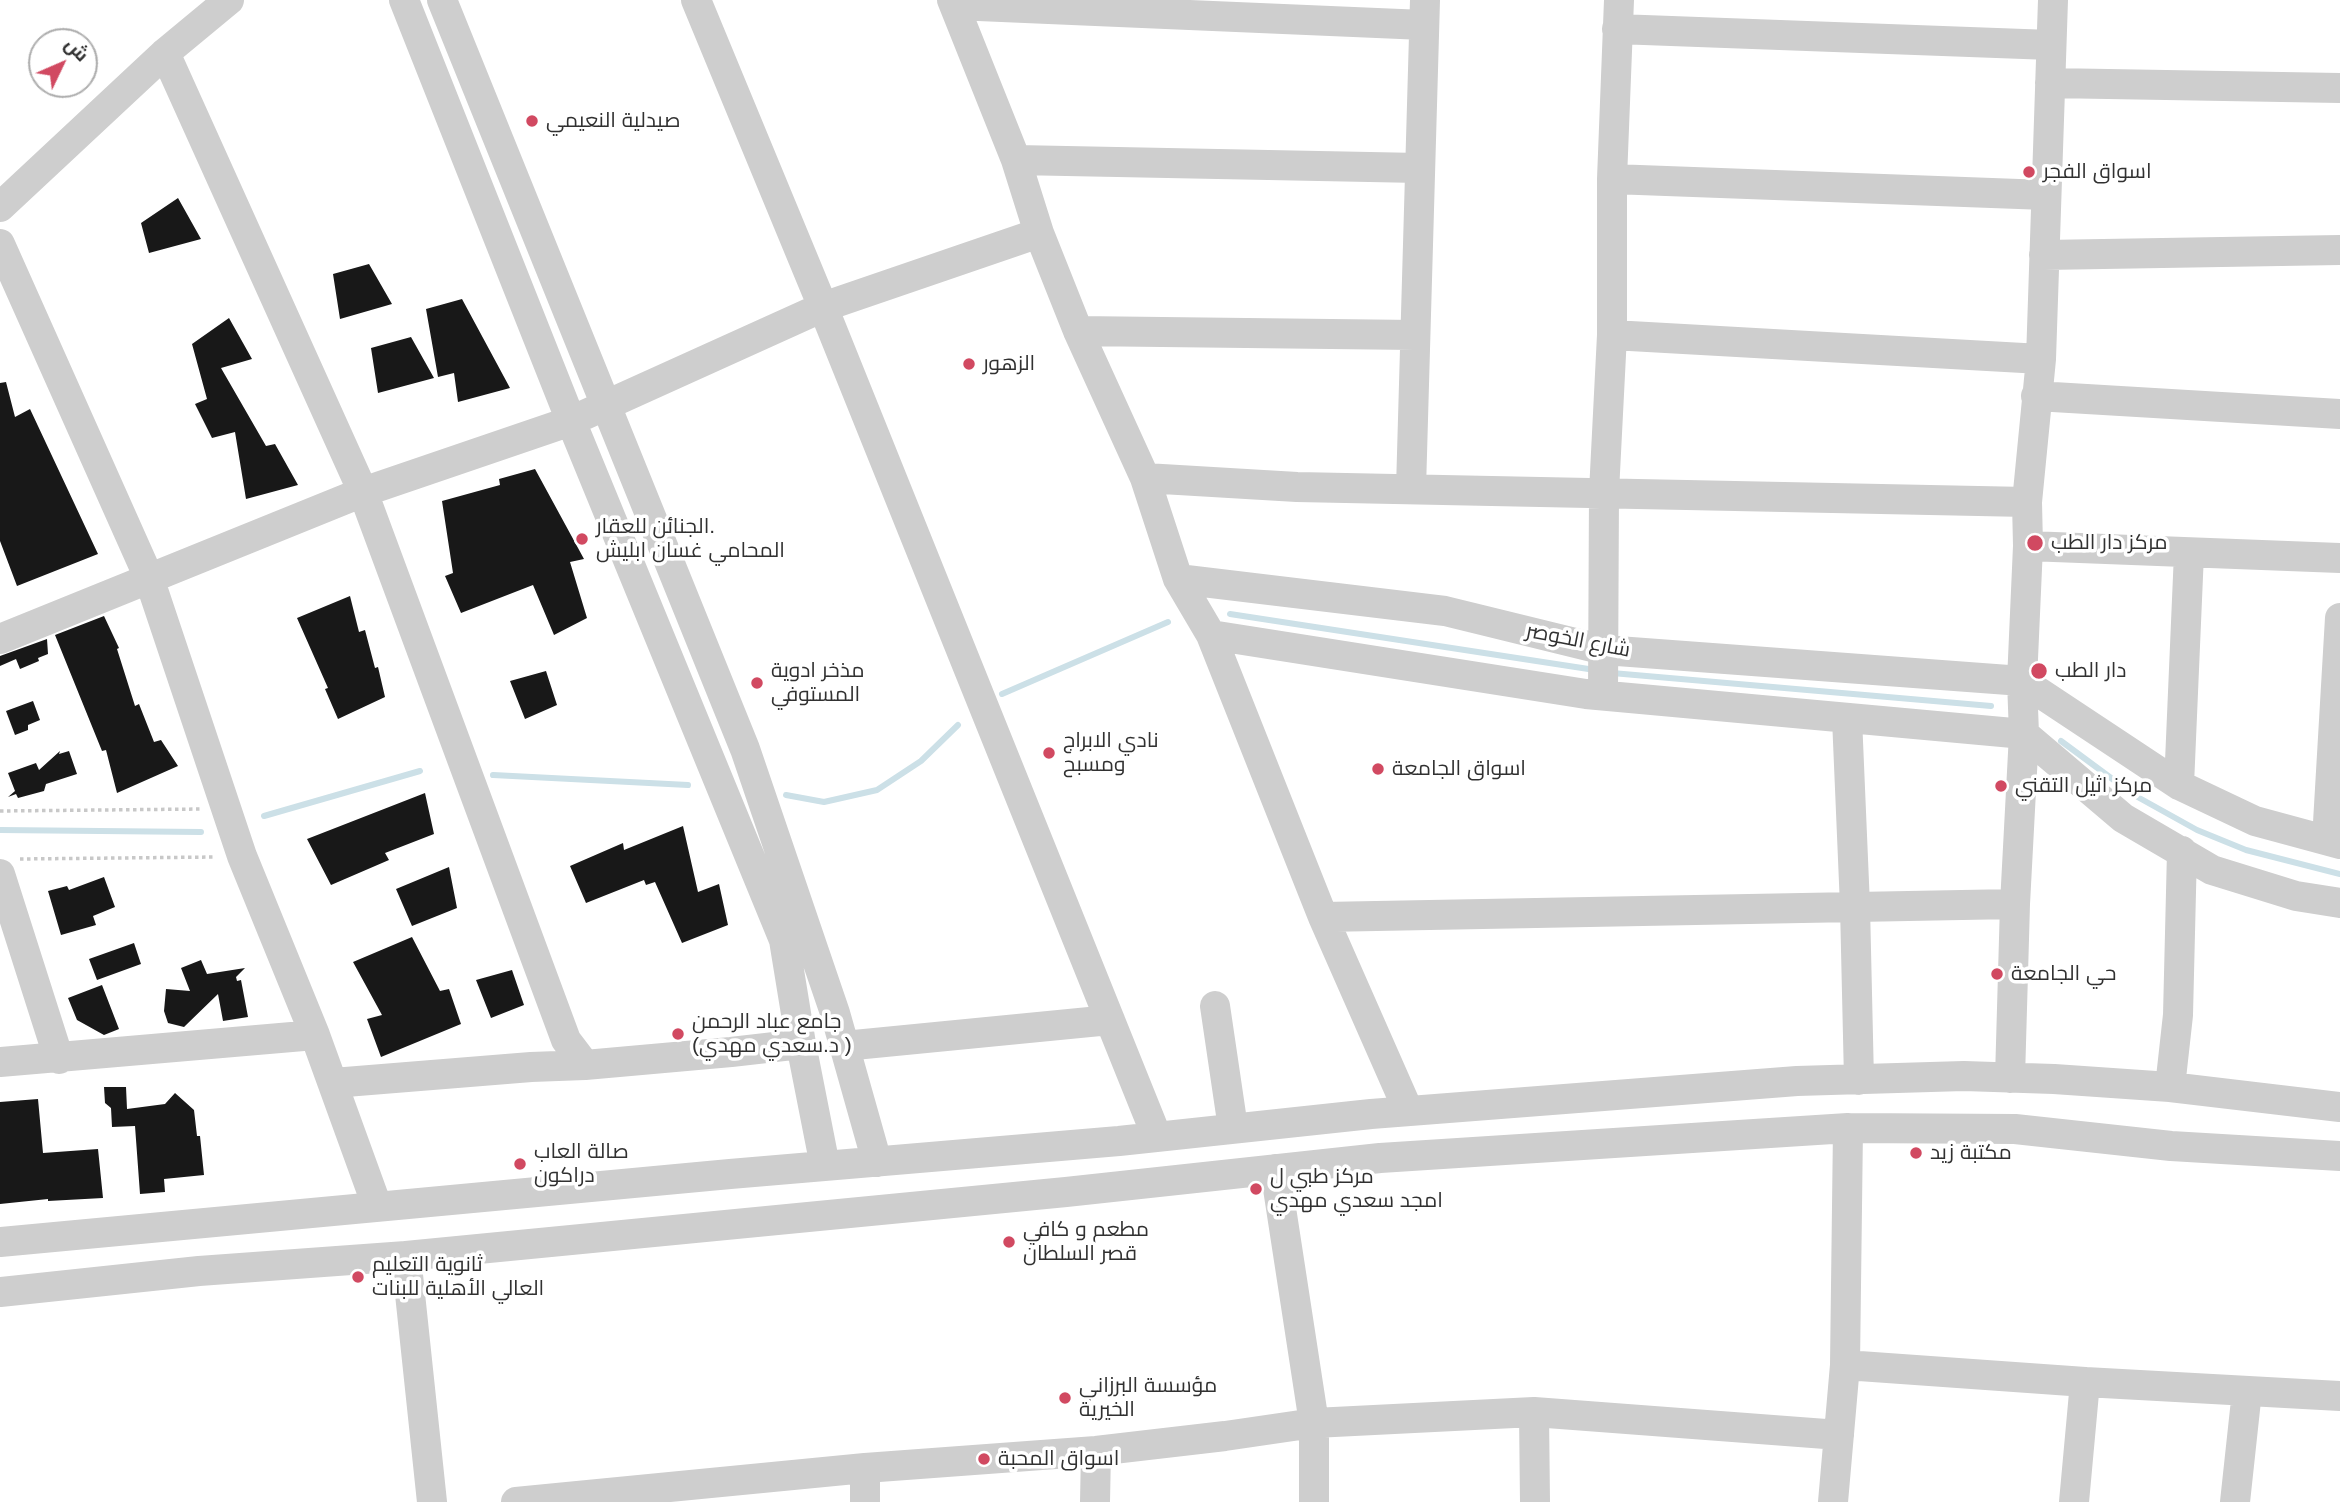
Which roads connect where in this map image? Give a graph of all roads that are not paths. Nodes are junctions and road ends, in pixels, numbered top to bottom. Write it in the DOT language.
graph roads {
  1 [pos="229,0"];
  2 [pos="404,0"];
  3 [pos="442,0"];
  4 [pos="696,0"];
  5 [pos="2053,0"];
  6 [pos="953,2"];
  7 [pos="1425,12"];
  8 [pos="1618,15"];
  9 [pos="2051,45"];
  10 [pos="165,53"];
  11 [pos="2050,83"];
  12 [pos="2340,88"];
  13 [pos="1016,160"];
  14 [pos="1420,168"];
  15 [pos="1612,179"];
  16 [pos="2046,195"];
  17 [pos="0,207"];
  18 [pos="1039,233"];
  19 [pos="0,244"];
  20 [pos="2340,250"];
  21 [pos="2044,255"];
  22 [pos="823,307"];
  23 [pos="1078,331"];
  24 [pos="1415,335"];
  25 [pos="1612,335"];
  26 [pos="2041,359"];
  27 [pos="2036,396"];
  28 [pos="606,405"];
  29 [pos="2340,414"];
  30 [pos="571,421"];
  31 [pos="1145,478"];
  32 [pos="1411,489"];
  33 [pos="363,492"];
  34 [pos="1604,492"];
  35 [pos="2027,502"];
  36 [pos="2028,546"];
  37 [pos="2189,554"];
  38 [pos="2340,558"];
  39 [pos="149,578"];
  40 [pos="1178,579"];
  41 [pos="2340,618"];
  42 [pos="1211,635"];
  43 [pos="0,639"];
  44 [pos="1604,650"];
  45 [pos="2022,681"];
  46 [pos="1602,695"];
  47 [pos="1847,718"];
  48 [pos="2024,734"];
  49 [pos="2179,785"];
  50 [pos="2333,842"];
  51 [pos="2182,851"];
  52 [pos="7,866"];
  53 [pos="2340,903"];
  54 [pos="2015,904"];
  55 [pos="1855,906"];
  56 [pos="1323,917"];
  57 [pos="1215,1006"];
  58 [pos="1110,1020"];
  59 [pos="315,1035"];
  60 [pos="801,1044"];
  61 [pos="844,1046"];
  62 [pos="59,1059"];
  63 [pos="0,1062"];
  64 [pos="585,1065"];
  65 [pos="2010,1078"];
  66 [pos="1859,1080"];
  67 [pos="333,1083"];
  68 [pos="2170,1087"];
  69 [pos="2340,1107"];
  70 [pos="1408,1110"];
  71 [pos="1233,1128"];
  72 [pos="1848,1128"];
  73 [pos="1157,1137"];
  74 [pos="2340,1156"];
  75 [pos="877,1163"];
  76 [pos="825,1166"];
  77 [pos="1275,1169"];
  78 [pos="377,1206"];
  79 [pos="0,1242"];
  80 [pos="406,1256"];
  81 [pos="0,1292"];
  82 [pos="1845,1365"];
  83 [pos="2085,1381"];
  84 [pos="2247,1391"];
  85 [pos="2340,1396"];
  86 [pos="1534,1412"];
  87 [pos="1314,1423"];
  88 [pos="1839,1435"];
  89 [pos="1096,1451"];
  90 [pos="864,1468"];
  91 [pos="657,1494"];
  92 [pos="432,1502"];
  93 [pos="516,1502"];
  94 [pos="865,1502"];
  95 [pos="1096,1502"];
  96 [pos="1314,1502"];
  97 [pos="1535,1502"];
  98 [pos="1833,1502"];
  99 [pos="2074,1502"];
  100 [pos="2235,1502"];
  1 -- 10 [label="street"];
  2 -- 30 [label="street"];
  3 -- 28 [label="street"];
  4 -- 22 [label="street"];
  5 -- 9 [label="street"];
  6 -- 7 [label="street"];
  6 -- 13 [label="street"];
  7 -- 14 [label="street"];
  8 -- 9 [label="street"];
  8 -- 15 [label="street"];
  9 -- 11 [label="street"];
  10 -- 17 [label="street"];
  10 -- 33 [label="street"];
  11 -- 12 [label="street"];
  11 -- 16 [label="street"];
  13 -- 14 [label="street"];
  13 -- 18 [label="street"];
  14 -- 24 [label="street"];
  15 -- 16 [label="street"];
  15 -- 25 [label="street"];
  16 -- 21 [label="street"];
  18 -- 22 [label="street"];
  18 -- 23 [label="street"];
  19 -- 39 [label="street"];
  20 -- 21 [label="street"];
  21 -- 26 [label="street"];
  22 -- 28 [label="street"];
  22 -- 58 [label="street"];
  23 -- 24 [label="street"];
  23 -- 31 [label="street"];
  24 -- 32 [label="street"];
  25 -- 26 [label="street"];
  25 -- 34 [label="street"];
  26 -- 27 [label="street"];
  27 -- 29 [label="street"];
  27 -- 35 [label="street"];
  28 -- 30 [label="street"];
  28 -- 61 [label="street"];
  30 -- 33 [label="street"];
  30 -- 60 [label="street"];
  31 -- 32 [label="street"];
  31 -- 40 [label="street"];
  32 -- 34 [label="street"];
  33 -- 39 [label="street"];
  33 -- 64 [label="street"];
  34 -- 35 [label="street"];
  34 -- 44 [label="street"];
  35 -- 36 [label="street"];
  36 -- 37 [label="street"];
  36 -- 45 [label="street"];
  37 -- 38 [label="street"];
  37 -- 49 [label="street"];
  39 -- 43 [label="street"];
  39 -- 59 [label="street"];
  40 -- 42 [label="street"];
  40 -- 44 [label="street, شارع الخوصر"];
  41 -- 50 [label="street"];
  42 -- 46 [label="street"];
  42 -- 56 [label="street"];
  44 -- 45 [label="street, شارع الخوصر"];
  44 -- 46 [label="street"];
  45 -- 48 [label="street"];
  45 -- 49 [label="street"];
  46 -- 47 [label="street"];
  47 -- 48 [label="street"];
  47 -- 55 [label="street"];
  48 -- 51 [label="street"];
  48 -- 54 [label="street"];
  49 -- 50 [label="street"];
  51 -- 53 [label="street"];
  51 -- 68 [label="street"];
  52 -- 62 [label="street"];
  54 -- 55 [label="street"];
  54 -- 65 [label="street"];
  55 -- 56 [label="street"];
  55 -- 66 [label="street"];
  56 -- 70 [label="street"];
  57 -- 71 [label="street"];
  58 -- 61 [label="street"];
  58 -- 73 [label="street"];
  59 -- 62 [label="street"];
  59 -- 67 [label="street"];
  60 -- 64 [label="street"];
  60 -- 76 [label="street"];
  61 -- 75 [label="street"];
  62 -- 63 [label="street"];
  64 -- 67 [label="street"];
  65 -- 66 [label="street"];
  65 -- 68 [label="street"];
  66 -- 70 [label="street"];
  67 -- 78 [label="street"];
  68 -- 69 [label="street"];
  70 -- 71 [label="street"];
  71 -- 73 [label="street"];
  72 -- 74 [label="street"];
  72 -- 77 [label="street"];
  72 -- 82 [label="street"];
  73 -- 75 [label="street"];
  75 -- 76 [label="street"];
  76 -- 78 [label="street"];
  77 -- 80 [label="street"];
  77 -- 87 [label="street"];
  78 -- 79 [label="street"];
  80 -- 81 [label="street"];
  80 -- 92 [label="street"];
  82 -- 83 [label="street"];
  82 -- 88 [label="street"];
  83 -- 84 [label="street"];
  83 -- 99 [label="street"];
  84 -- 85 [label="street"];
  84 -- 100 [label="street"];
  86 -- 87 [label="street"];
  86 -- 88 [label="street"];
  86 -- 97 [label="street"];
  87 -- 89 [label="street"];
  87 -- 96 [label="street"];
  88 -- 98 [label="street"];
  89 -- 90 [label="street"];
  89 -- 95 [label="street"];
  90 -- 91 [label="street"];
  90 -- 94 [label="street"];
  91 -- 93 [label="street"];
}
